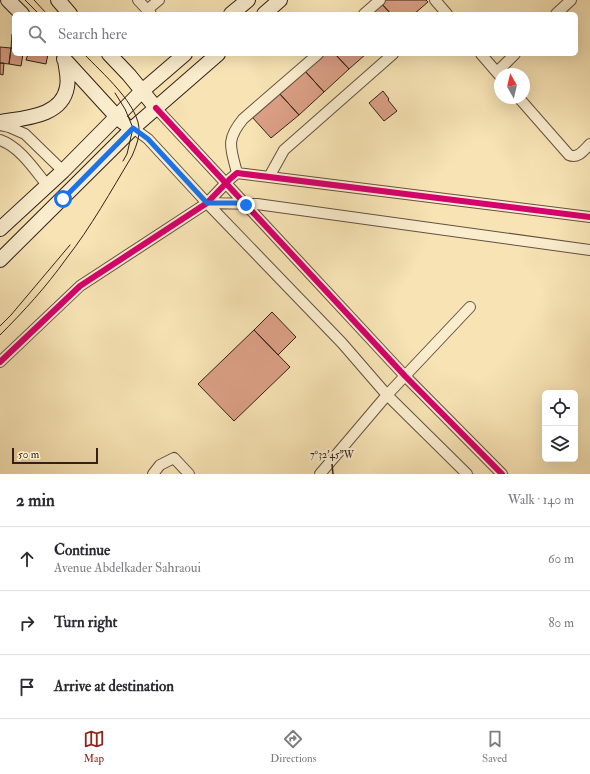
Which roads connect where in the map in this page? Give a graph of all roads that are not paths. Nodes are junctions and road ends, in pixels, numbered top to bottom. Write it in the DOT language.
graph roads {
  1 [pos="8,0"];
  2 [pos="58,0"];
  3 [pos="138,0"];
  4 [pos="159,0"];
  5 [pos="248,0"];
  6 [pos="280,0"];
  7 [pos="380,0"];
  8 [pos="435,0"];
  9 [pos="571,0"];
  10 [pos="20,12"];
  11 [pos="68,12"];
  12 [pos="149,12"];
  13 [pos="233,12"];
  14 [pos="266,12"];
  15 [pos="366,12"];
  16 [pos="443,12"];
  17 [pos="558,12"];
  18 [pos="111,56"];
  19 [pos="183,56"];
  20 [pos="216,56"];
  21 [pos="316,56"];
  22 [pos="391,56"];
  23 [pos="483,56"];
  24 [pos="513,56"];
  25 [pos="62,57"];
  26 [pos="503,68"];
  27 [pos="494,69"];
  28 [pos="142,91"];
  29 [pos="524,104"];
  30 [pos="156,108"];
  31 [pos="117,117"];
  32 [pos="0,123"];
  33 [pos="133,128"];
  34 [pos="0,140"];
  35 [pos="590,144"];
  36 [pos="63,171"];
  37 [pos="237,173"];
  38 [pos="269,177"];
  39 [pos="227,184"];
  40 [pos="47,185"];
  41 [pos="207,203"];
  42 [pos="244,203"];
  43 [pos="590,217"];
  44 [pos="0,229"];
  45 [pos="590,250"];
  46 [pos="0,260"];
  47 [pos="470,307"];
  48 [pos="0,362"];
  49 [pos="405,376"];
  50 [pos="387,394"];
  51 [pos="153,474"];
  52 [pos="189,474"];
  53 [pos="320,474"];
  54 [pos="467,474"];
  55 [pos="502,474"];
  1 -- 10 [label="main road"];
  2 -- 11 [label="main road"];
  3 -- 12 [label="street"];
  4 -- 12 [label="street"];
  5 -- 13 [label="main road"];
  6 -- 14 [label="main road"];
  7 -- 15 [label="street"];
  8 -- 16 [label="street"];
  9 -- 17 [label="street"];
  18 -- 28 [label="main road"];
  19 -- 28 [label="main road"];
  20 -- 30 [label="main road"];
  21 -- 37 [label="street"];
  22 -- 38 [label="street"];
  23 -- 27 [label="street"];
  24 -- 26 [label="street"];
  25 -- 31 [label="main road"];
  25 -- 32 [label="main road"];
  28 -- 30 [label="main road"];
  28 -- 31 [label="main road"];
  29 -- 35 [label="street"];
  30 -- 33 [label="main road"];
  30 -- 39 [label="street"];
  31 -- 33 [label="main road"];
  31 -- 36 [label="main road"];
  32 -- 36 [label="street"];
  33 -- 41 [label="street"];
  33 -- 46 [label="main road"];
  34 -- 40 [label="street"];
  36 -- 40 [label="main road"];
  37 -- 38 [label="street"];
  37 -- 39 [label="street"];
  38 -- 43 [label="street"];
  39 -- 41 [label="street"];
  39 -- 42 [label="street"];
  40 -- 44 [label="main road"];
  41 -- 42 [label="street"];
  41 -- 48 [label="street"];
  41 -- 50 [label="street"];
  42 -- 45 [label="street"];
  42 -- 49 [label="street"];
  47 -- 49 [label="street"];
  49 -- 50 [label="street"];
  49 -- 55 [label="street"];
  50 -- 53 [label="street"];
  50 -- 54 [label="street"];
  51 -- 52 [label="street"];
}
